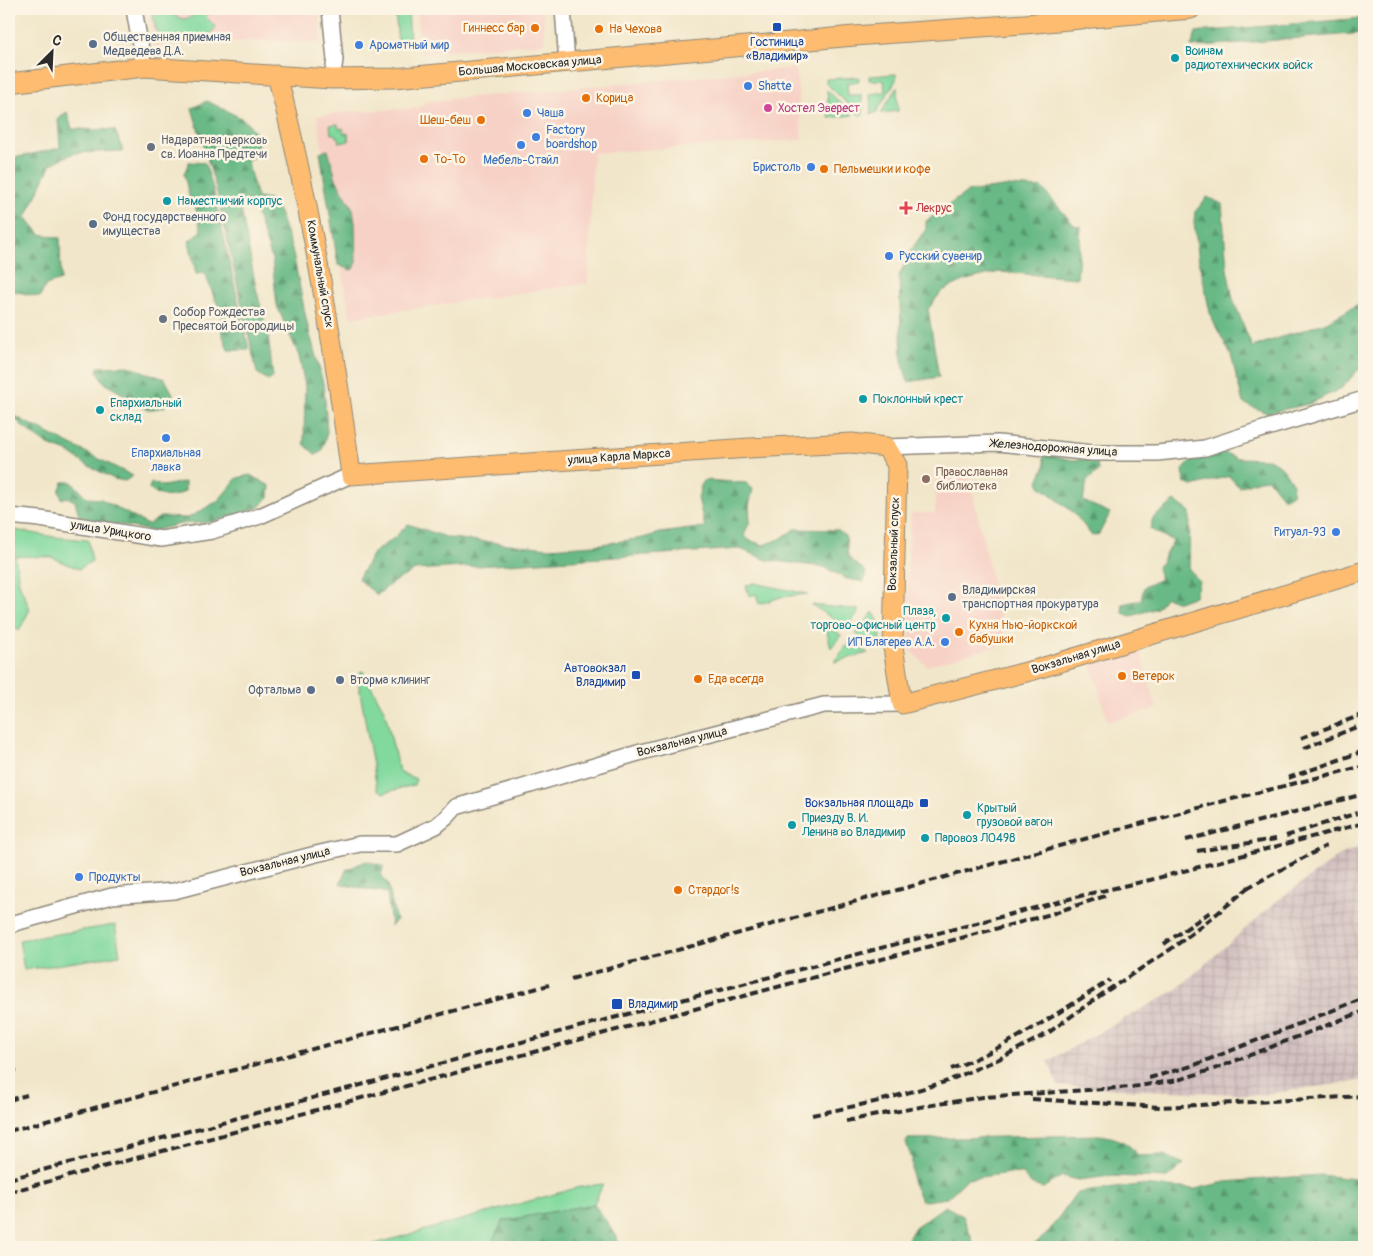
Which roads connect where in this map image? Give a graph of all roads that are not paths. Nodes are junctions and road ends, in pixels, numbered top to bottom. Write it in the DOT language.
graph roads {
  1 [pos="134,9"];
  2 [pos="330,9"];
  3 [pos="563,9"];
  4 [pos="1191,9"];
  5 [pos="1051,15"];
  6 [pos="567,63"];
  7 [pos="144,67"];
  8 [pos="277,75"];
  9 [pos="332,79"];
  10 [pos="9,83"];
  11 [pos="1364,399"];
  12 [pos="886,447"];
  13 [pos="351,475"];
  14 [pos="9,516"];
  15 [pos="1364,571"];
  16 [pos="902,704"];
  17 [pos="9,927"];
  1 -- 7 [label="street"];
  2 -- 9 [label="street"];
  3 -- 6 [label="street"];
  4 -- 5 [label="main road, Большая Московская улица"];
  5 -- 6 [label="main road, Большая Московская улица"];
  6 -- 9 [label="main road, Большая Московская улица"];
  7 -- 8 [label="main road, Большая Московская улица"];
  7 -- 10 [label="main road, Большая Московская улица"];
  8 -- 9 [label="main road, Большая Московская улица"];
  8 -- 13 [label="main road, Коммунальный спуск"];
  11 -- 12 [label="street, Железнодорожная улица"];
  12 -- 13 [label="main road, улица Карла Маркса"];
  12 -- 16 [label="main road, Вокзальный спуск"];
  13 -- 14 [label="street, улица Урицкого"];
  15 -- 16 [label="main road, Вокзальная улица"];
  16 -- 17 [label="street, Вокзальная улица"];
}
